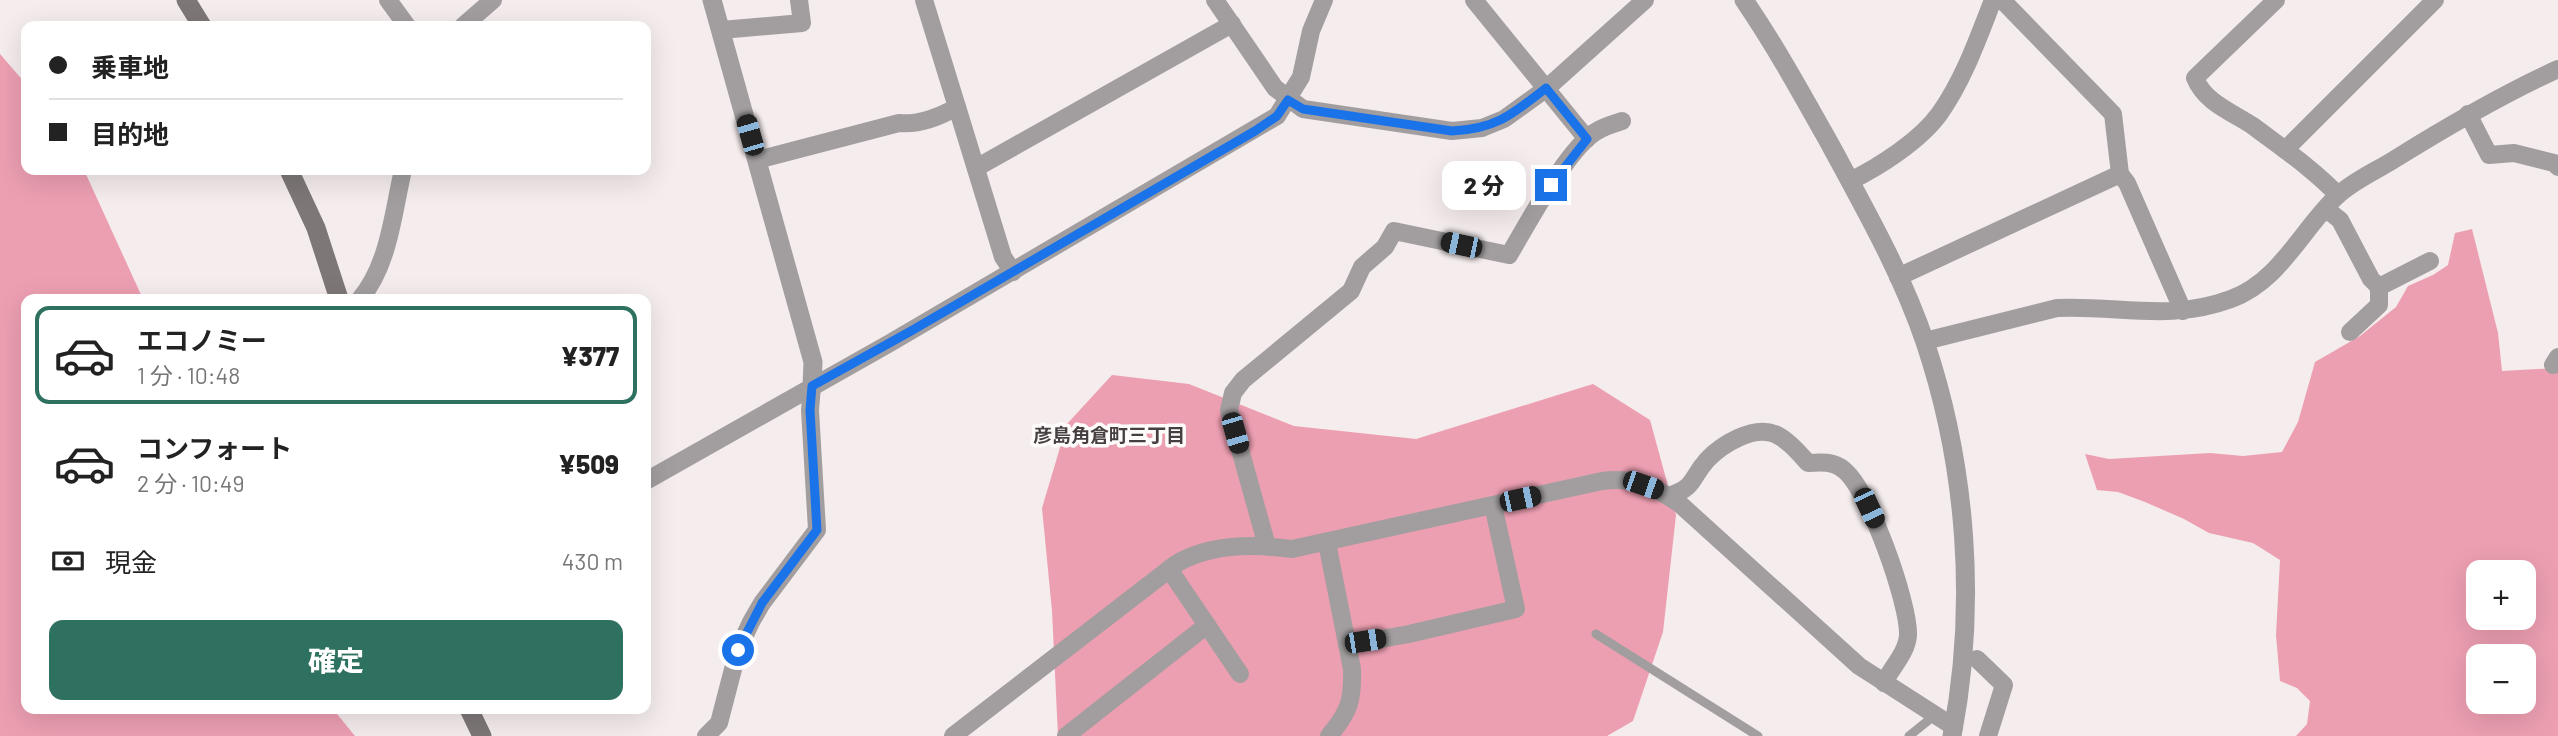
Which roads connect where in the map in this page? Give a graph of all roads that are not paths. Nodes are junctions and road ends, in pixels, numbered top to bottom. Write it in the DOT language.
graph roads {
  1 [pos="186,0"];
  2 [pos="388,0"];
  3 [pos="493,0"];
  4 [pos="712,0"];
  5 [pos="799,0"];
  6 [pos="924,0"];
  7 [pos="1215,0"];
  8 [pos="1324,0"];
  9 [pos="1474,0"];
  10 [pos="1645,0"];
  11 [pos="1744,0"];
  12 [pos="1993,0"];
  13 [pos="2001,0"];
  14 [pos="2276,0"];
  15 [pos="2435,0"];
  16 [pos="199,21"];
  17 [pos="403,21"];
  18 [pos="468,21"];
  19 [pos="1232,24"];
  20 [pos="720,30"];
  21 [pos="2558,69"];
  22 [pos="1546,88"];
  23 [pos="1288,100"];
  24 [pos="957,107"];
  25 [pos="2468,114"];
  26 [pos="1622,121"];
  27 [pos="1587,139"];
  28 [pos="2285,150"];
  29 [pos="757,160"];
  30 [pos="2557,165"];
  31 [pos="976,168"];
  32 [pos="2120,174"];
  33 [pos="291,175"];
  34 [pos="402,175"];
  35 [pos="1850,181"];
  36 [pos="2332,202"];
  37 [pos="2430,261"];
  38 [pos="1013,272"];
  39 [pos="1898,277"];
  40 [pos="2379,287"];
  41 [pos="337,294"];
  42 [pos="364,294"];
  43 [pos="2183,311"];
  44 [pos="2350,332"];
  45 [pos="1925,341"];
  46 [pos="812,386"];
  47 [pos="651,478"];
  48 [pos="1669,496"];
  49 [pos="1493,505"];
  50 [pos="1327,542"];
  51 [pos="1267,546"];
  52 [pos="1169,569"];
  53 [pos="1207,625"];
  54 [pos="1596,634"];
  55 [pos="1347,645"];
  56 [pos="1977,659"];
  57 [pos="1240,674"];
  58 [pos="1884,683"];
  59 [pos="471,714"];
  60 [pos="1935,715"];
  61 [pos="1953,732"];
  62 [pos="712,734"];
  63 [pos="482,736"];
  64 [pos="953,736"];
  65 [pos="1066,736"];
  66 [pos="1329,736"];
  67 [pos="1758,736"];
  68 [pos="1909,736"];
  69 [pos="1988,736"];
  1 -- 16 [label="main road"];
  2 -- 17 [label="street"];
  3 -- 18 [label="street"];
  4 -- 20 [label="street"];
  5 -- 20 [label="street"];
  6 -- 24 [label="street"];
  7 -- 19 [label="street"];
  8 -- 23 [label="street"];
  9 -- 22 [label="street"];
  10 -- 22 [label="street"];
  11 -- 35 [label="street"];
  12 -- 35 [label="street"];
  13 -- 32 [label="street"];
  14 -- 28 [label="street"];
  15 -- 28 [label="street"];
  19 -- 23 [label="street"];
  19 -- 31 [label="street"];
  20 -- 29 [label="street"];
  21 -- 25 [label="street"];
  22 -- 23 [label="street"];
  22 -- 27 [label="street"];
  23 -- 38 [label="street"];
  24 -- 29 [label="street"];
  24 -- 31 [label="street"];
  25 -- 30 [label="street"];
  25 -- 36 [label="street"];
  26 -- 27 [label="street"];
  27 -- 51 [label="street"];
  28 -- 36 [label="street"];
  29 -- 46 [label="street"];
  31 -- 38 [label="street"];
  32 -- 39 [label="street"];
  32 -- 43 [label="street"];
  33 -- 41 [label="main road"];
  34 -- 42 [label="street"];
  35 -- 39 [label="street"];
  36 -- 40 [label="street"];
  36 -- 43 [label="street"];
  37 -- 40 [label="street"];
  38 -- 46 [label="street"];
  39 -- 45 [label="street"];
  40 -- 44 [label="street"];
  43 -- 45 [label="street"];
  45 -- 61 [label="street"];
  46 -- 47 [label="street"];
  46 -- 62 [label="street"];
  48 -- 49 [label="street"];
  48 -- 58 [label="street"];
  48 -- 58 [label="street"];
  49 -- 50 [label="street"];
  49 -- 55 [label="street"];
  50 -- 51 [label="street"];
  50 -- 55 [label="street"];
  51 -- 52 [label="street"];
  52 -- 53 [label="street"];
  52 -- 64 [label="street"];
  53 -- 57 [label="street"];
  53 -- 65 [label="street"];
  54 -- 67 [label="lane"];
  55 -- 66 [label="street"];
  56 -- 69 [label="street"];
  58 -- 60 [label="street"];
  59 -- 63 [label="main road"];
  60 -- 61 [label="street"];
  60 -- 68 [label="lane"];
}
